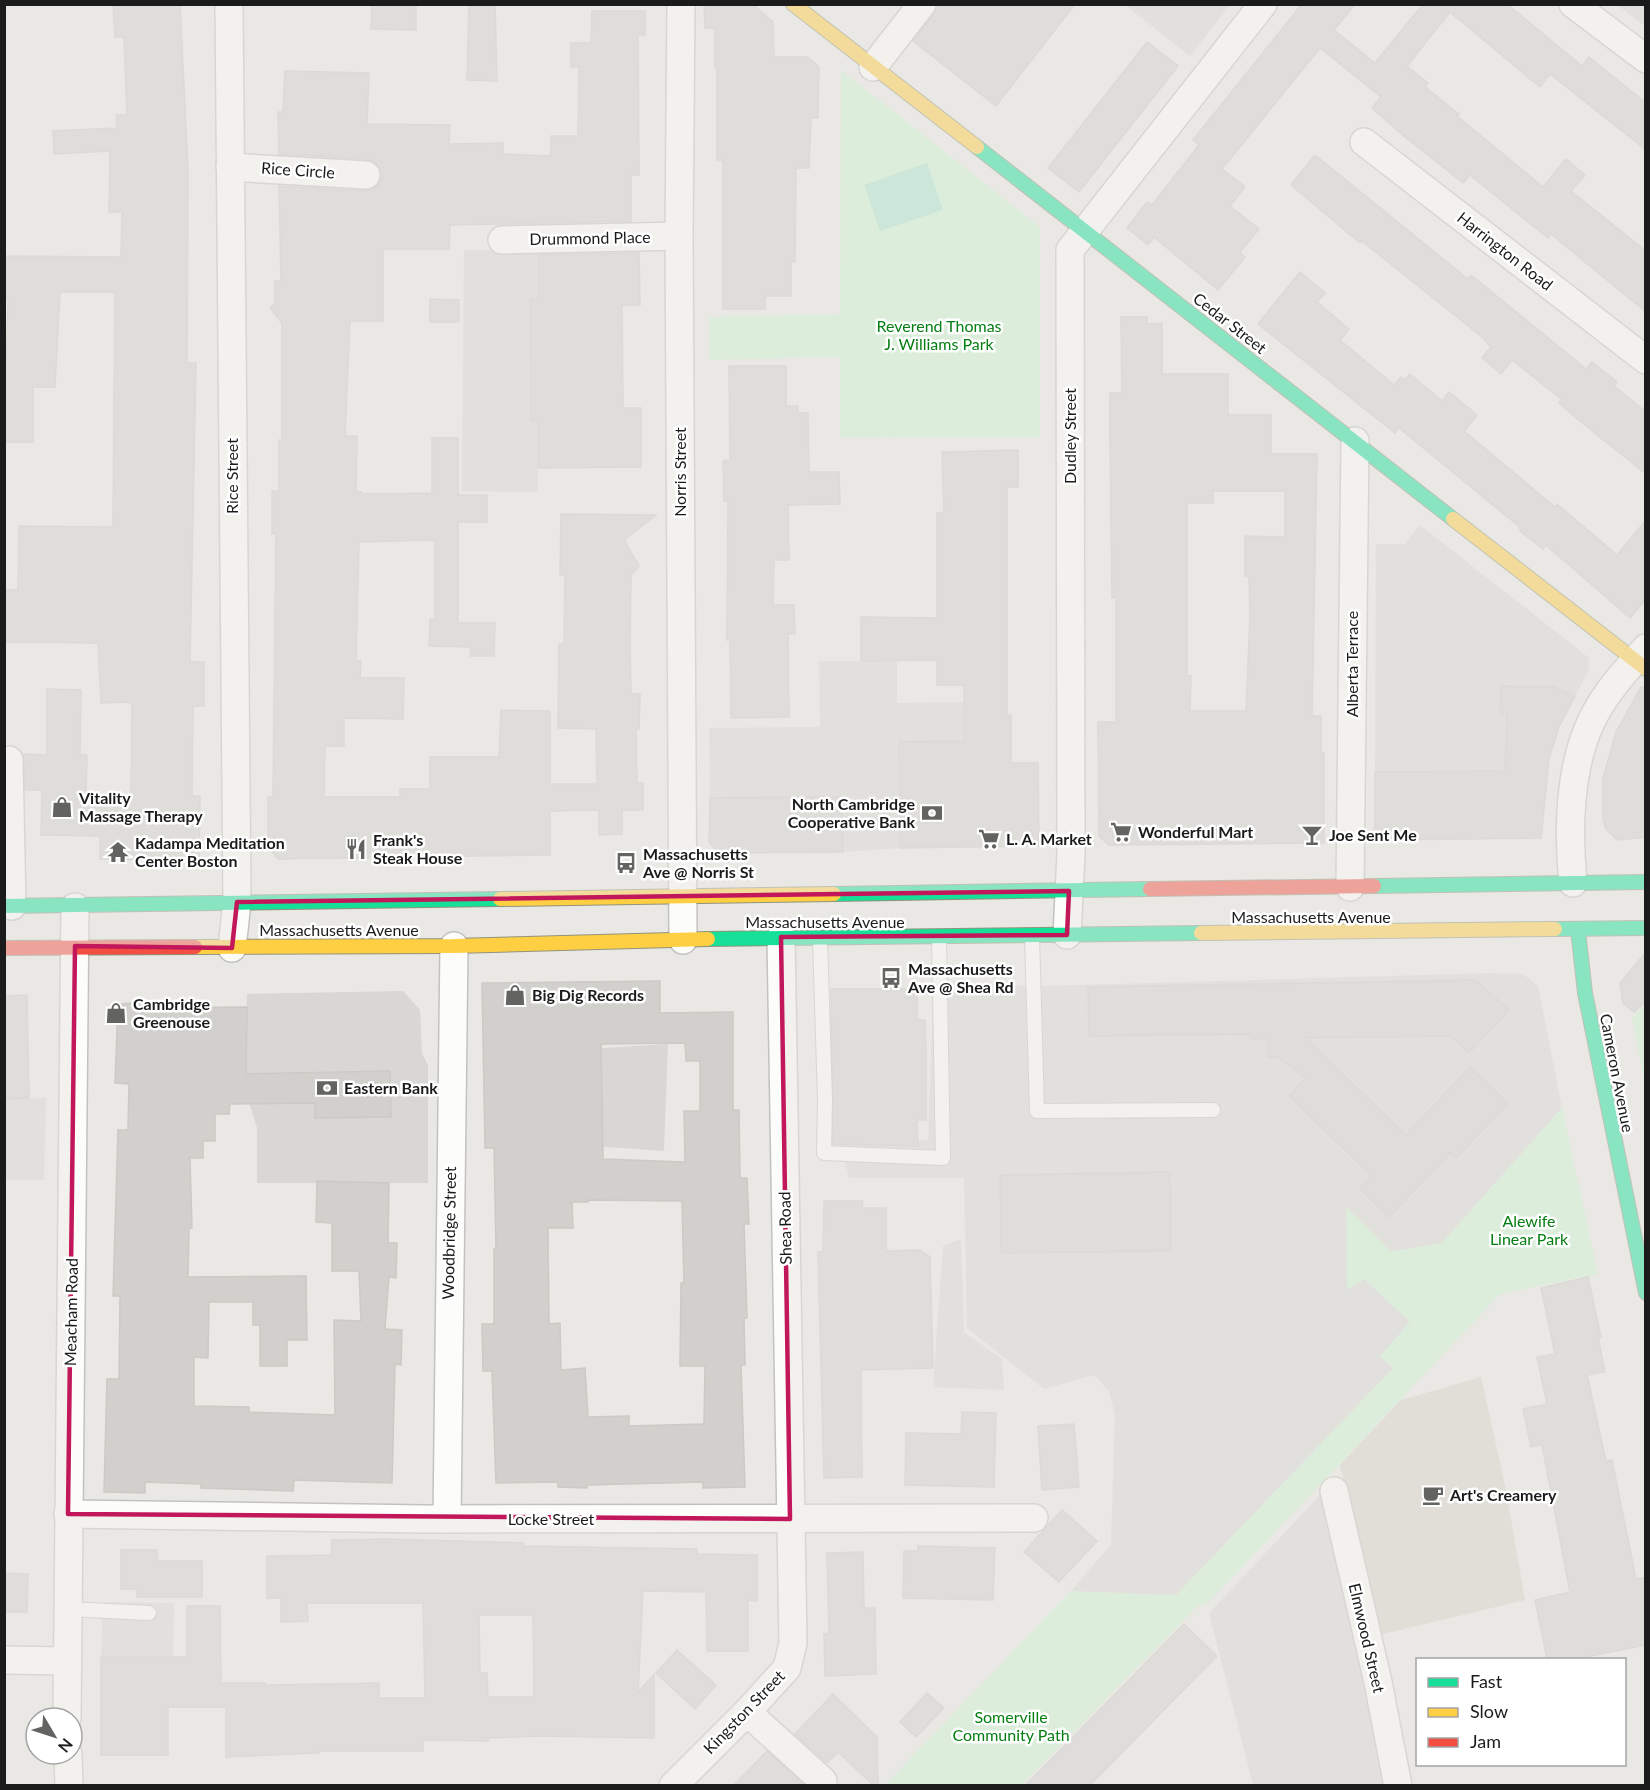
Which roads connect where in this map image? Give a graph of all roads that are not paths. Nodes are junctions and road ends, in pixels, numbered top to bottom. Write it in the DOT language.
graph roads {
  1 [pos="229,4"];
  2 [pos="681,4"];
  3 [pos="793,4"];
  4 [pos="922,4"];
  5 [pos="1263,4"];
  6 [pos="1575,5"];
  7 [pos="1646,59"];
  8 [pos="873,67"];
  9 [pos="1364,142"];
  10 [pos="230,167"];
  11 [pos="366,175"];
  12 [pos="1085,232"];
  13 [pos="679,236"];
  14 [pos="502,240"];
  15 [pos="1646,360"];
  16 [pos="1355,441"];
  17 [pos="1642,659"];
  18 [pos="9,760"];
  19 [pos="1646,882"];
  20 [pos="1350,887"];
  21 [pos="1574,889"];
  22 [pos="1069,891"];
  23 [pos="684,898"];
  24 [pos="237,902"];
  25 [pos="8,906"];
  26 [pos="75,907"];
  27 [pos="1577,924"];
  28 [pos="1646,928"];
  29 [pos="1067,935"];
  30 [pos="1032,936"];
  31 [pos="781,937"];
  32 [pos="939,937"];
  33 [pos="820,939"];
  34 [pos="683,940"];
  35 [pos="75,946"];
  36 [pos="454,946"];
  37 [pos="4,948"];
  38 [pos="232,948"];
  39 [pos="1213,1110"];
  40 [pos="1643,1263"];
  41 [pos="1646,1293"];
  42 [pos="1334,1491"];
  43 [pos="68,1514"];
  44 [pos="1034,1518"];
  45 [pos="447,1519"];
  46 [pos="790,1520"];
  47 [pos="68,1609"];
  48 [pos="149,1613"];
  49 [pos="4,1660"];
  50 [pos="66,1661"];
  51 [pos="67,1706"];
  52 [pos="747,1712"];
  53 [pos="68,1766"];
  54 [pos="823,1781"];
  55 [pos="69,1785"];
  56 [pos="673,1785"];
  57 [pos="1398,1785"];
  1 -- 10 [label="street, Rice Street"];
  2 -- 13 [label="street, Norris Street"];
  3 -- 8 [label="main road, Cedar Street"];
  4 -- 8 [label="street"];
  5 -- 12 [label="street, Dudley Street"];
  6 -- 7 [label="street"];
  8 -- 12 [label="main road, Cedar Street"];
  9 -- 15 [label="street, Harrington Road"];
  10 -- 11 [label="street, Rice Circle"];
  10 -- 24 [label="street, Rice Street"];
  12 -- 16 [label="main road, Cedar Street"];
  12 -- 22 [label="street, Dudley Street"];
  13 -- 14 [label="street, Drummond Place"];
  13 -- 23 [label="street, Norris Street"];
  16 -- 17 [label="main road, Cedar Street"];
  16 -- 20 [label="street, Alberta Terrace"];
  17 -- 21 [label="street"];
  18 -- 25 [label="street"];
  19 -- 21 [label="main road, Massachusetts Avenue"];
  20 -- 21 [label="main road, Massachusetts Avenue"];
  20 -- 22 [label="main road, Massachusetts Avenue"];
  22 -- 23 [label="main road, Massachusetts Avenue"];
  22 -- 29 [label="street, Dudley Street"];
  23 -- 24 [label="main road, Massachusetts Avenue"];
  23 -- 34 [label="street, Norris Street"];
  24 -- 26 [label="main road, Massachusetts Avenue"];
  24 -- 38 [label="street, Rice Street"];
  25 -- 26 [label="main road, Massachusetts Avenue"];
  26 -- 35 [label="street, Meacham Road"];
  27 -- 28 [label="main road, Massachusetts Avenue"];
  27 -- 29 [label="main road, Massachusetts Avenue"];
  27 -- 40 [label="main road, Cameron Avenue"];
  29 -- 30 [label="main road, Massachusetts Avenue"];
  30 -- 32 [label="main road, Massachusetts Avenue"];
  30 -- 39 [label="lane"];
  31 -- 33 [label="main road, Massachusetts Avenue"];
  31 -- 34 [label="main road, Massachusetts Avenue"];
  31 -- 46 [label="street, Shea Road"];
  32 -- 33 [label="main road, Massachusetts Avenue"];
  32 -- 33 [label="lane"];
  34 -- 36 [label="main road, Massachusetts Avenue"];
  35 -- 37 [label="main road, Massachusetts Avenue"];
  35 -- 38 [label="main road, Massachusetts Avenue"];
  35 -- 43 [label="street, Meacham Road"];
  36 -- 38 [label="main road, Massachusetts Avenue"];
  36 -- 45 [label="street, Woodbridge Street"];
  40 -- 41 [label="main road, Cameron Avenue"];
  42 -- 57 [label="street, Elmwood Street"];
  43 -- 45 [label="street, Locke Street"];
  43 -- 47 [label="street, Meacham Road"];
  44 -- 46 [label="street, Locke Street"];
  45 -- 46 [label="street, Locke Street"];
  46 -- 52 [label="street, Kingston Street"];
  47 -- 48 [label="lane"];
  47 -- 50 [label="street, Meacham Road"];
  49 -- 50 [label="street"];
  50 -- 51 [label="street, Meacham Road"];
  52 -- 54 [label="street"];
  52 -- 56 [label="street, Kingston Street"];
  53 -- 55 [label="street"];
}
